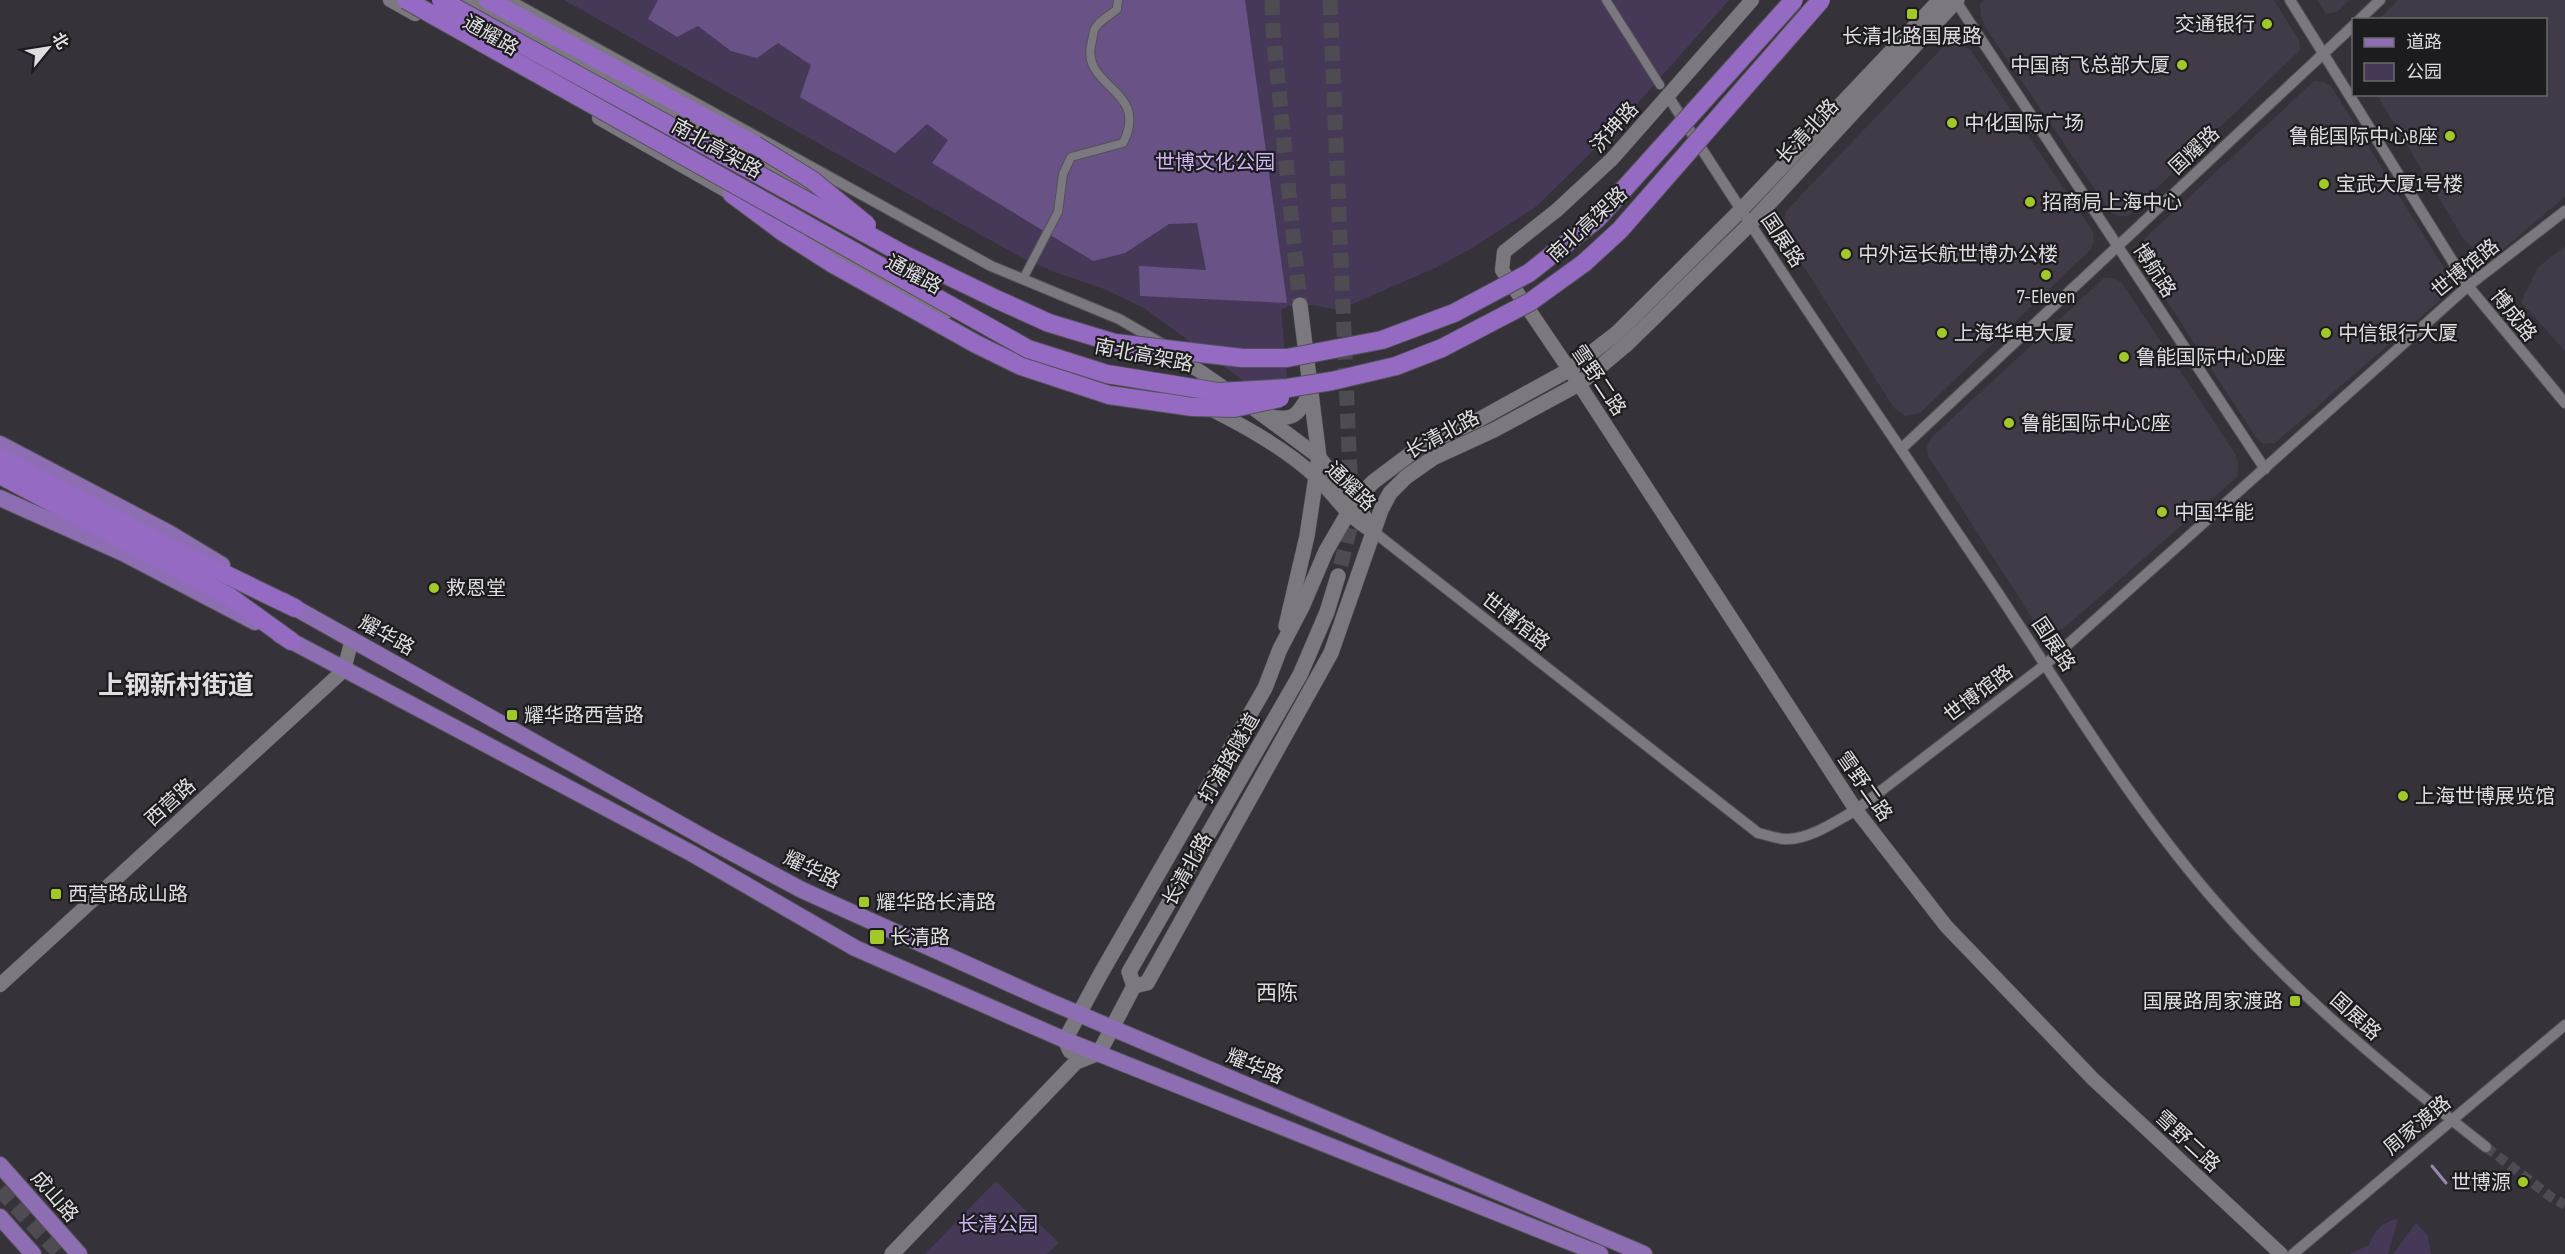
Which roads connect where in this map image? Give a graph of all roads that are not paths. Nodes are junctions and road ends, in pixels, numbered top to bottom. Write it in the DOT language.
graph roads {
  1 [pos="390,0"];
  2 [pos="406,0"];
  3 [pos="441,0"];
  4 [pos="465,0"];
  5 [pos="1118,0"];
  6 [pos="1606,0"];
  7 [pos="1752,0"];
  8 [pos="1794,0"];
  9 [pos="1821,0"];
  10 [pos="1940,0"];
  11 [pos="1956,0"];
  12 [pos="2290,0"];
  13 [pos="2380,0"];
  14 [pos="498,1"];
  15 [pos="2361,18"];
  16 [pos="2352,27"];
  17 [pos="2323,54"];
  18 [pos="1664,90"];
  19 [pos="732,194"];
  20 [pos="1740,211"];
  21 [pos="2565,211"];
  22 [pos="1750,224"];
  23 [pos="2118,246"];
  24 [pos="903,254"];
  25 [pos="1502,270"];
  26 [pos="1023,279"];
  27 [pos="2468,286"];
  28 [pos="1300,305"];
  29 [pos="1198,370"];
  30 [pos="1569,370"];
  31 [pos="1332,381"];
  32 [pos="1579,384"];
  33 [pos="1310,393"];
  34 [pos="2565,403"];
  35 [pos="1263,414"];
  36 [pos="0,444"];
  37 [pos="1901,449"];
  38 [pos="0,457"];
  39 [pos="1319,457"];
  40 [pos="2265,469"];
  41 [pos="0,475"];
  42 [pos="18,475"];
  43 [pos="1316,478"];
  44 [pos="0,498"];
  45 [pos="1351,507"];
  46 [pos="1374,532"];
  47 [pos="1338,576"];
  48 [pos="295,608"];
  49 [pos="352,639"];
  50 [pos="291,641"];
  51 [pos="1280,649"];
  52 [pos="2046,664"];
  53 [pos="344,670"];
  54 [pos="1856,810"];
  55 [pos="0,985"];
  56 [pos="1134,986"];
  57 [pos="1079,1014"];
  58 [pos="2565,1025"];
  59 [pos="1111,1028"];
  60 [pos="1065,1040"];
  61 [pos="1099,1053"];
  62 [pos="1076,1062"];
  63 [pos="2451,1119"];
  64 [pos="2486,1146"];
  65 [pos="0,1165"];
  66 [pos="0,1217"];
  67 [pos="33,1254"];
  68 [pos="79,1254"];
  69 [pos="892,1254"];
  70 [pos="1600,1254"];
  71 [pos="1644,1254"];
  72 [pos="2281,1254"];
  73 [pos="2293,1254"];
  1 -- 19 [label="street, 通耀路"];
  2 -- 31 [label="highway, 南北高架路, bridge"];
  3 -- 24 [label="highway, 南北高架路, bridge"];
  4 -- 29 [label="street, 通耀路"];
  5 -- 26 [label="street"];
  6 -- 18 [label="street"];
  7 -- 18 [label="street, 济坤路"];
  8 -- 24 [label="highway, 南北高架路, bridge"];
  9 -- 31 [label="highway, 南北高架路, bridge"];
  10 -- 20 [label="main road, 长清北路"];
  11 -- 22 [label="main road, 长清北路"];
  11 -- 23 [label="street, 博航路"];
  12 -- 17 [label="street, 博成路"];
  13 -- 15 [label="street"];
  14 -- 24 [label="highway, bridge"];
  14 -- 26 [label="street"];
  16 -- 17 [label="street, 国耀路"];
  17 -- 23 [label="street, 国耀路"];
  17 -- 27 [label="street, 博成路"];
  18 -- 20 [label="street, 国展路"];
  18 -- 25 [label="street, 济坤路"];
  19 -- 31 [label="highway, bridge"];
  19 -- 43 [label="street, 通耀路"];
  20 -- 22 [label="street, 国展路"];
  20 -- 30 [label="main road, 长清北路"];
  21 -- 27 [label="street, 世博馆路"];
  22 -- 32 [label="main road, 长清北路"];
  22 -- 37 [label="street, 国展路"];
  23 -- 37 [label="street, 国耀路"];
  23 -- 40 [label="street, 博航路"];
  25 -- 30 [label="street, 雪野二路"];
  26 -- 29 [label="street"];
  27 -- 34 [label="street, 博成路"];
  27 -- 40 [label="street, 世博馆路"];
  28 -- 33 [label="main road"];
  29 -- 35 [label="street, 通耀路"];
  30 -- 32 [label="street, 雪野二路"];
  30 -- 45 [label="main road, 长清北路"];
  32 -- 46 [label="main road, 长清北路"];
  32 -- 54 [label="street, 雪野二路"];
  33 -- 35 [label="street"];
  33 -- 39 [label="main road"];
  35 -- 39 [label="street, 通耀路"];
  36 -- 48 [label="main road, 耀华路"];
  37 -- 52 [label="street, 国展路"];
  38 -- 42 [label="highway"];
  39 -- 43 [label="main road"];
  39 -- 45 [label="street, 通耀路"];
  40 -- 52 [label="street, 世博馆路"];
  41 -- 42 [label="highway"];
  42 -- 48 [label="highway"];
  42 -- 50 [label="highway"];
  43 -- 45 [label="street, 通耀路"];
  43 -- 51 [label="main road"];
  44 -- 50 [label="main road"];
  45 -- 46 [label="street, 通耀路"];
  45 -- 51 [label="main road, 长清北路"];
  46 -- 54 [label="street, 世博馆路"];
  46 -- 56 [label="main road, 长清北路"];
  47 -- 56 [label="main road, 打浦路隧道"];
  48 -- 49 [label="main road, 耀华路"];
  49 -- 53 [label="street"];
  49 -- 57 [label="main road, 耀华路"];
  50 -- 53 [label="main road"];
  51 -- 57 [label="main road, 长清北路"];
  52 -- 54 [label="street, 世博馆路"];
  52 -- 63 [label="street, 国展路"];
  53 -- 55 [label="street, 西营路"];
  53 -- 60 [label="main road"];
  54 -- 72 [label="street, 雪野二路"];
  56 -- 59 [label="main road, 长清北路"];
  57 -- 59 [label="main road, 耀华路"];
  57 -- 60 [label="main road"];
  58 -- 63 [label="street, 周家渡路"];
  59 -- 61 [label="main road"];
  59 -- 71 [label="main road, 耀华路"];
  60 -- 61 [label="main road"];
  60 -- 62 [label="main road"];
  61 -- 62 [label="main road"];
  61 -- 70 [label="main road"];
  62 -- 69 [label="main road"];
  63 -- 64 [label="street, 国展路"];
  63 -- 73 [label="street, 周家渡路"];
  65 -- 68 [label="main road, 成山路"];
  66 -- 67 [label="main road"];
}
